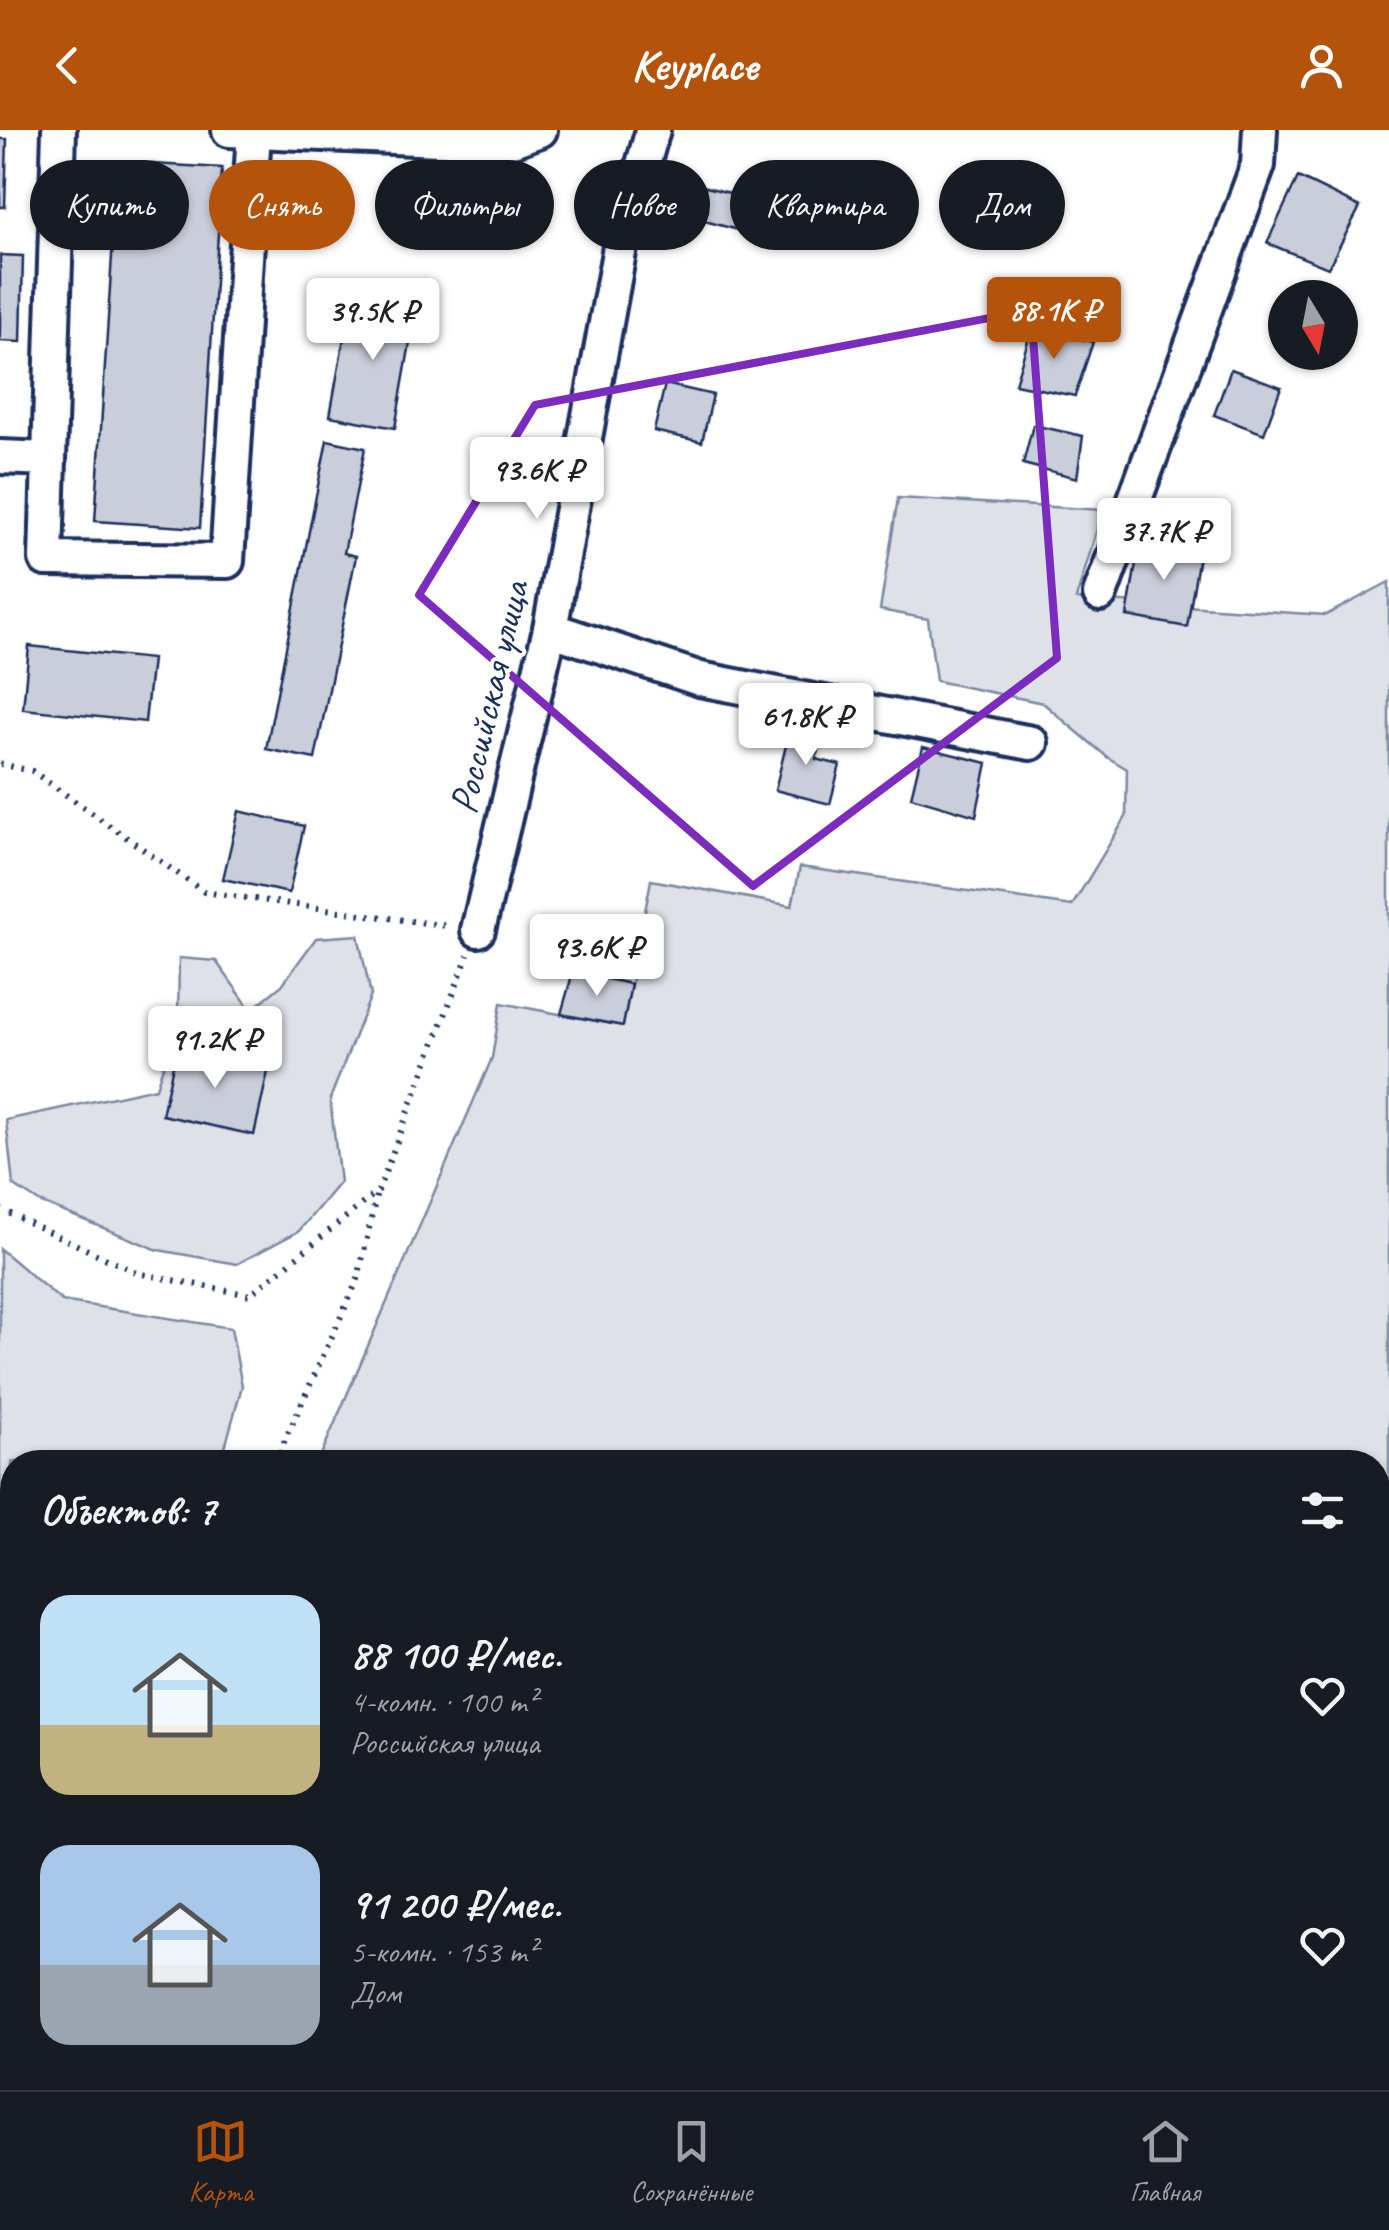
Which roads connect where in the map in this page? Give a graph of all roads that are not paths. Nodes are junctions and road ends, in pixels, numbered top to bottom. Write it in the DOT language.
graph roads {
  1 [pos="59,130"];
  2 [pos="540,130"];
  3 [pos="653,130"];
  4 [pos="1260,130"];
  5 [pos="241,131"];
  6 [pos="0,458"];
  7 [pos="49,459"];
  8 [pos="1100,594"];
  9 [pos="550,629"];
  10 [pos="1031,743"];
  11 [pos="478,930"];
  1 -- 7 [label="street"];
  2 -- 5 [label="street"];
  3 -- 9 [label="street, Российская улица"];
  4 -- 8 [label="street"];
  5 -- 7 [label="street"];
  6 -- 7 [label="street"];
  9 -- 10 [label="street"];
  9 -- 11 [label="street, Российская улица"];
}
